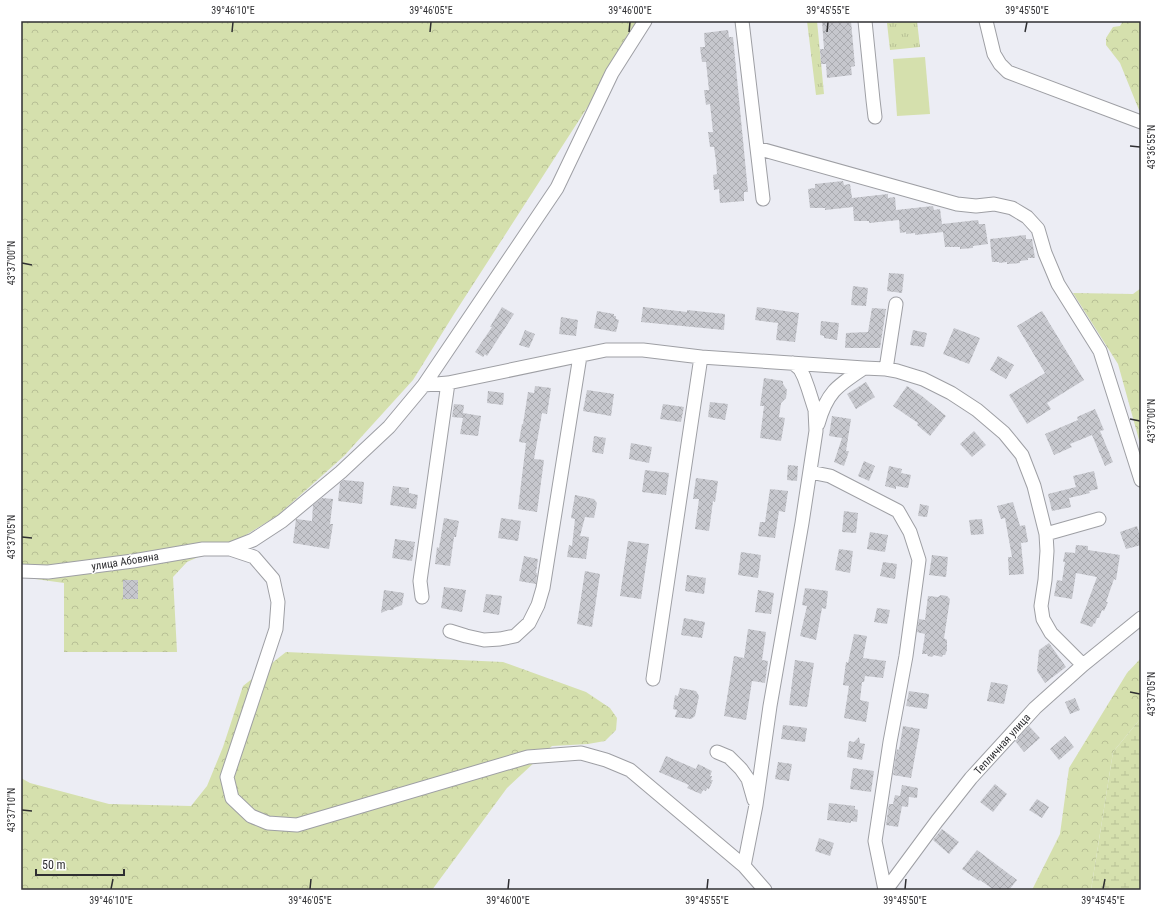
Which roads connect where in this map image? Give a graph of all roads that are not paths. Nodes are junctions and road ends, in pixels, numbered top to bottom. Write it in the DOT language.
graph roads {
  1 [pos="645,21"];
  2 [pos="742,21"];
  3 [pos="865,21"];
  4 [pos="986,21"];
  5 [pos="875,117"];
  6 [pos="1141,122"];
  7 [pos="757,148"];
  8 [pos="763,199"];
  9 [pos="896,304"];
  10 [pos="580,356"];
  11 [pos="701,357"];
  12 [pos="793,363"];
  13 [pos="864,368"];
  14 [pos="886,369"];
  15 [pos="448,383"];
  16 [pos="424,385"];
  17 [pos="816,432"];
  18 [pos="810,472"];
  19 [pos="1141,480"];
  20 [pos="1099,519"];
  21 [pos="1046,534"];
  22 [pos="230,549"];
  23 [pos="21,570"];
  24 [pos="422,597"];
  25 [pos="1141,618"];
  26 [pos="450,631"];
  27 [pos="1083,665"];
  28 [pos="653,679"];
  29 [pos="717,752"];
  30 [pos="756,805"];
  31 [pos="744,866"];
  32 [pos="765,890"];
  33 [pos="885,890"];
  1 -- 16 [label="street"];
  2 -- 7 [label="street"];
  3 -- 5 [label="street"];
  4 -- 6 [label="street"];
  7 -- 8 [label="street"];
  7 -- 19 [label="street"];
  9 -- 14 [label="street"];
  10 -- 11 [label="street"];
  10 -- 15 [label="street"];
  10 -- 26 [label="street"];
  11 -- 12 [label="street"];
  11 -- 28 [label="street"];
  12 -- 13 [label="street"];
  12 -- 17 [label="street"];
  13 -- 14 [label="street"];
  13 -- 17 [label="street"];
  14 -- 21 [label="street"];
  15 -- 16 [label="street"];
  15 -- 24 [label="street"];
  16 -- 22 [label="street"];
  17 -- 18 [label="street"];
  18 -- 30 [label="street"];
  18 -- 33 [label="street"];
  20 -- 21 [label="street"];
  21 -- 27 [label="street"];
  22 -- 23 [label="street, улица Абовяна"];
  22 -- 31 [label="street"];
  25 -- 27 [label="street, Тепличная улица"];
  27 -- 33 [label="street, Тепличная улица"];
  29 -- 30 [label="street"];
  30 -- 31 [label="street"];
  31 -- 32 [label="street"];
}
